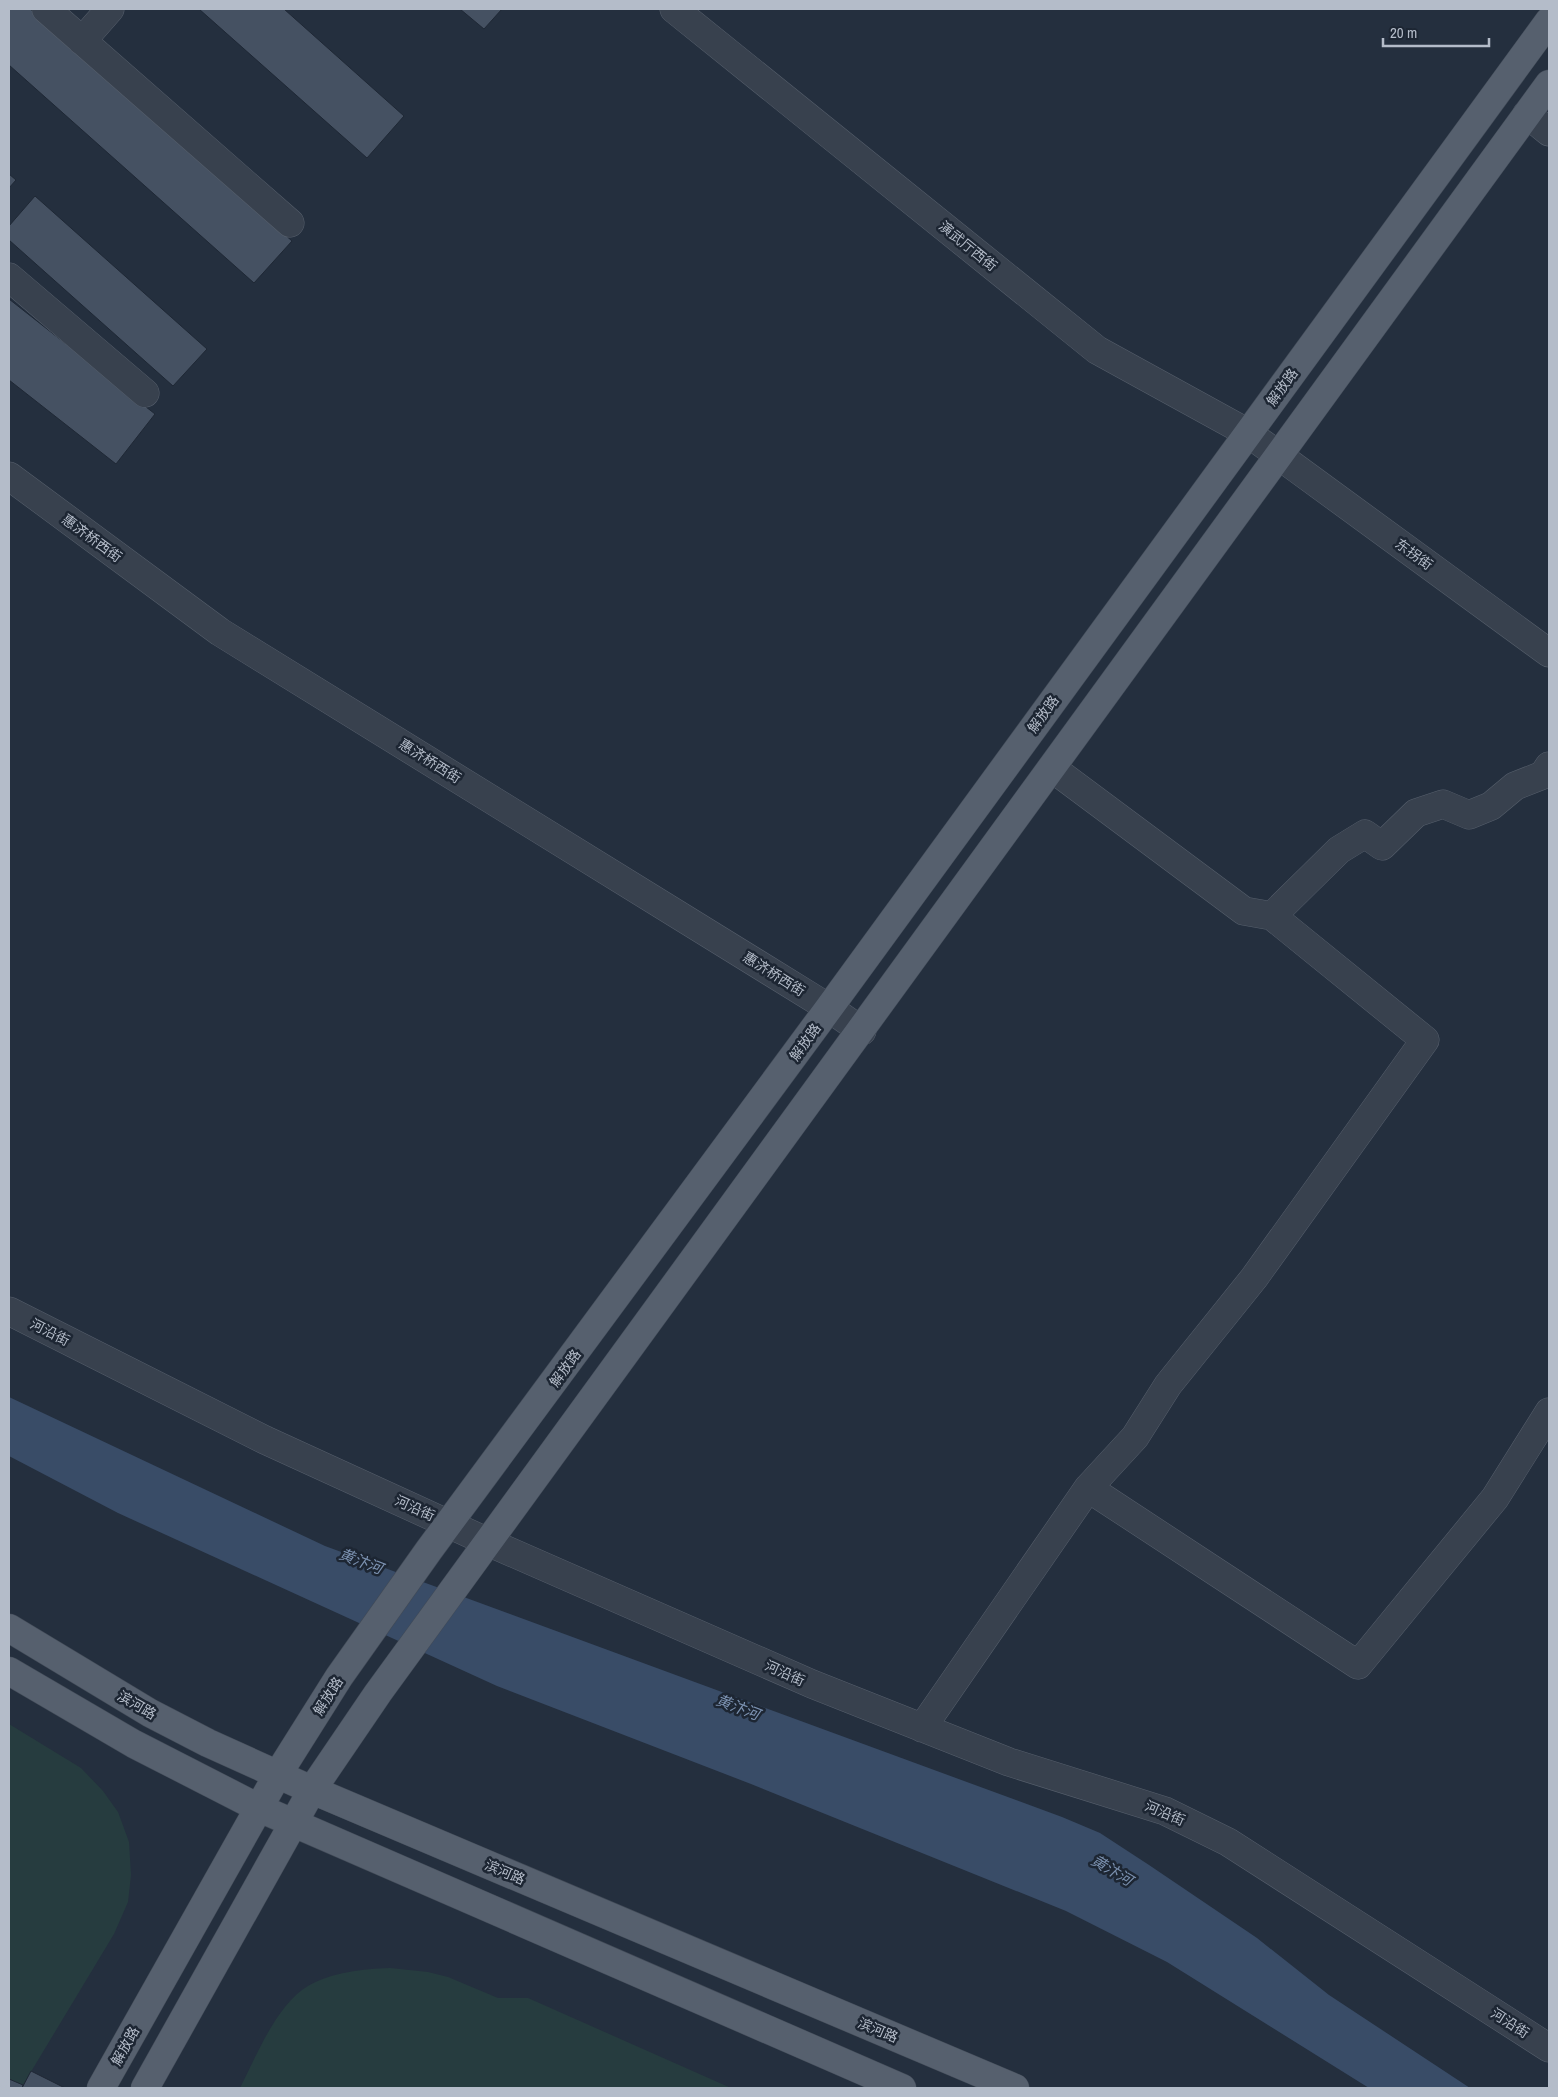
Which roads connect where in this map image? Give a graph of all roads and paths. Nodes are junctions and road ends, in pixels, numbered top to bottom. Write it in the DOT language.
graph roads {
  1 [pos="46,9"];
  2 [pos="110,9"];
  3 [pos="674,9"];
  4 [pos="1549,21"];
  5 [pos="82,41"];
  6 [pos="1549,84"];
  7 [pos="1527,114"];
  8 [pos="1549,132"];
  9 [pos="290,223"];
  10 [pos="9,277"];
  11 [pos="145,393"];
  12 [pos="1248,433"];
  13 [pos="1279,456"];
  14 [pos="9,476"];
  15 [pos="1549,653"];
  16 [pos="1549,766"];
  17 [pos="1052,768"];
  18 [pos="1272,916"];
  19 [pos="829,1008"];
  20 [pos="862,1031"];
  21 [pos="9,1311"];
  22 [pos="1549,1412"];
  23 [pos="1088,1488"];
  24 [pos="450,1524"];
  25 [pos="480,1553"];
  26 [pos="9,1628"];
  27 [pos="9,1671"];
  28 [pos="922,1728"];
  29 [pos="278,1774"];
  30 [pos="312,1790"];
  31 [pos="259,1808"];
  32 [pos="293,1823"];
  33 [pos="1549,2048"];
  34 [pos="101,2088"];
  35 [pos="145,2088"];
  36 [pos="902,2088"];
  37 [pos="1015,2088"];
  1 -- 5 [label="street"];
  2 -- 5 [label="street"];
  3 -- 12 [label="street, 演武厅西街"];
  4 -- 12 [label="main road, 解放路"];
  5 -- 9 [label="street"];
  6 -- 7 [label="main road"];
  7 -- 8 [label="street"];
  7 -- 13 [label="main road"];
  10 -- 11 [label="street"];
  12 -- 13 [label="street, 演武厅西街"];
  12 -- 19 [label="main road, 解放路"];
  13 -- 15 [label="street, 东拐街"];
  13 -- 17 [label="main road"];
  14 -- 19 [label="street, 惠济桥西街"];
  16 -- 18 [label="street"];
  17 -- 18 [label="street"];
  17 -- 20 [label="main road"];
  18 -- 23 [label="street"];
  19 -- 20 [label="street, 惠济桥西街"];
  19 -- 24 [label="main road, 解放路"];
  20 -- 25 [label="main road"];
  21 -- 24 [label="street, 河沿街"];
  22 -- 23 [label="street"];
  23 -- 28 [label="street"];
  24 -- 25 [label="street, 河沿街"];
  24 -- 29 [label="main road, 解放路"];
  25 -- 28 [label="street, 河沿街"];
  25 -- 30 [label="main road"];
  26 -- 29 [label="main road, 滨河路"];
  27 -- 31 [label="main road"];
  28 -- 33 [label="street, 河沿街"];
  29 -- 30 [label="main road, 滨河路"];
  29 -- 31 [label="main road, 解放路"];
  30 -- 32 [label="main road"];
  30 -- 37 [label="main road, 滨河路"];
  31 -- 32 [label="main road"];
  31 -- 34 [label="main road, 解放路"];
  32 -- 35 [label="main road"];
  32 -- 36 [label="main road"];
}
